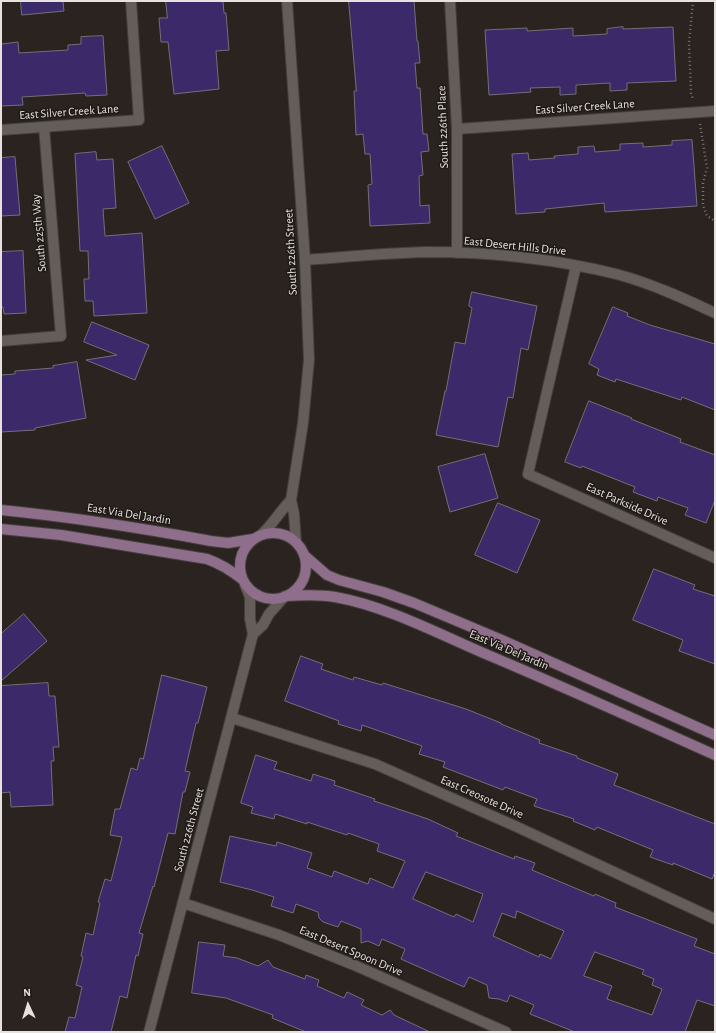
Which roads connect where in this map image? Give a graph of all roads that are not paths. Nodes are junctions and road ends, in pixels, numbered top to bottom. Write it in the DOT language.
graph roads {
  1 [pos="131,1"];
  2 [pos="287,1"];
  3 [pos="450,1"];
  4 [pos="715,111"];
  5 [pos="44,127"];
  6 [pos="457,129"];
  7 [pos="1,130"];
  8 [pos="457,253"];
  9 [pos="305,260"];
  10 [pos="576,266"];
  11 [pos="715,313"];
  12 [pos="1,341"];
  13 [pos="291,500"];
  14 [pos="1,510"];
  15 [pos="1,529"];
  16 [pos="257,537"];
  17 [pos="296,542"];
  18 [pos="304,555"];
  19 [pos="715,558"];
  20 [pos="244,582"];
  21 [pos="286,596"];
  22 [pos="254,634"];
  23 [pos="232,718"];
  24 [pos="715,735"];
  25 [pos="715,756"];
  26 [pos="183,903"];
  27 [pos="715,918"];
  28 [pos="149,1032"];
  29 [pos="506,1032"];
  1 -- 5 [label="street, East Silver Creek Lane"];
  2 -- 9 [label="street, South 226th Street"];
  3 -- 6 [label="street, South 226th Place"];
  4 -- 6 [label="street, East Silver Creek Lane"];
  5 -- 7 [label="street, East Silver Creek Lane"];
  5 -- 12 [label="street, South 225th Way"];
  6 -- 8 [label="street, South 226th Place"];
  8 -- 9 [label="street, East Desert Hills Drive"];
  8 -- 10 [label="street, East Desert Hills Drive"];
  9 -- 13 [label="street, South 226th Street"];
  10 -- 11 [label="street, East Desert Hills Drive"];
  10 -- 19 [label="street, East Parkside Drive"];
  13 -- 16 [label="street"];
  13 -- 17 [label="street, South 226th Street"];
  14 -- 16 [label="street, East Via Del Jardin"];
  15 -- 20 [label="street"];
  16 -- 17 [label="street"];
  16 -- 20 [label="street"];
  17 -- 18 [label="street"];
  18 -- 21 [label="street"];
  18 -- 24 [label="street, East Via Del Jardin"];
  20 -- 21 [label="street"];
  20 -- 22 [label="street, South 226th Street"];
  21 -- 22 [label="street, South 226th Street"];
  21 -- 25 [label="street, East Via Del Jardin"];
  22 -- 23 [label="street, South 226th Street"];
  23 -- 26 [label="street, South 226th Street"];
  23 -- 27 [label="street, East Creosote Drive"];
  26 -- 28 [label="street, South 226th Street"];
  26 -- 29 [label="street, East Desert Spoon Drive"];
}
